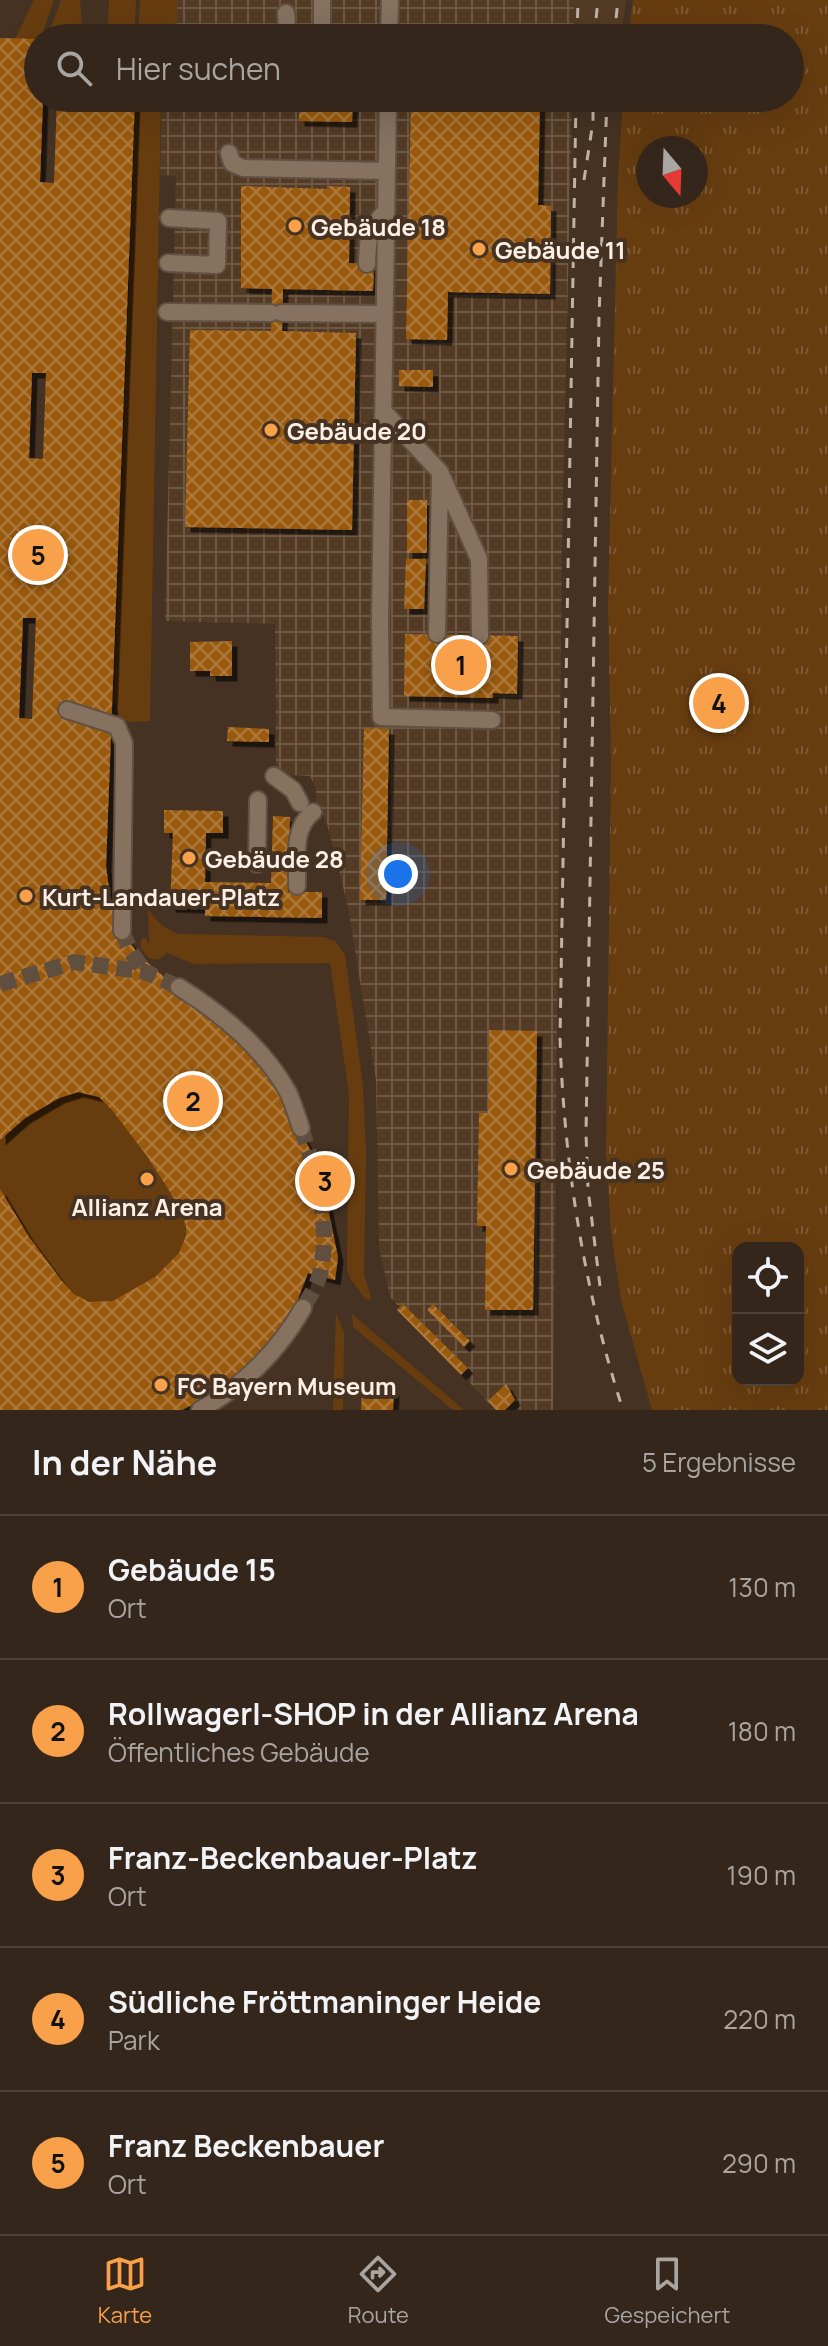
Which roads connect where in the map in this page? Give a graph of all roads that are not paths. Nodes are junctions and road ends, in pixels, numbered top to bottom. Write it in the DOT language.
graph roads {
  1 [pos="322,0"];
  2 [pos="390,0"];
  3 [pos="322,24"];
  4 [pos="389,24"];
  5 [pos="388,112"];
  6 [pos="229,153"];
  7 [pos="387,171"];
  8 [pos="386,211"];
  9 [pos="169,218"];
  10 [pos="168,263"];
  11 [pos="367,264"];
  12 [pos="167,312"];
  13 [pos="385,314"];
  14 [pos="384,412"];
  15 [pos="440,472"];
  16 [pos="437,634"];
  17 [pos="480,636"];
  18 [pos="67,710"];
  19 [pos="492,720"];
  20 [pos="274,776"];
  21 [pos="258,800"];
  22 [pos="257,864"];
  23 [pos="297,886"];
  24 [pos="122,931"];
  25 [pos="179,987"];
  26 [pos="301,1128"];
  27 [pos="303,1308"];
  28 [pos="200,1410"];
  1 -- 3 [label="lane"];
  2 -- 4 [label="lane"];
  5 -- 7 [label="lane"];
  6 -- 7 [label="lane"];
  7 -- 8 [label="lane"];
  8 -- 11 [label="lane"];
  8 -- 13 [label="lane"];
  9 -- 10 [label="lane"];
  12 -- 13 [label="lane"];
  13 -- 14 [label="lane"];
  14 -- 15 [label="lane"];
  14 -- 19 [label="lane"];
  15 -- 16 [label="lane"];
  15 -- 17 [label="lane"];
  18 -- 24 [label="lane"];
  20 -- 23 [label="lane"];
  21 -- 22 [label="lane"];
  25 -- 26 [label="lane"];
  27 -- 28 [label="lane"];
}
